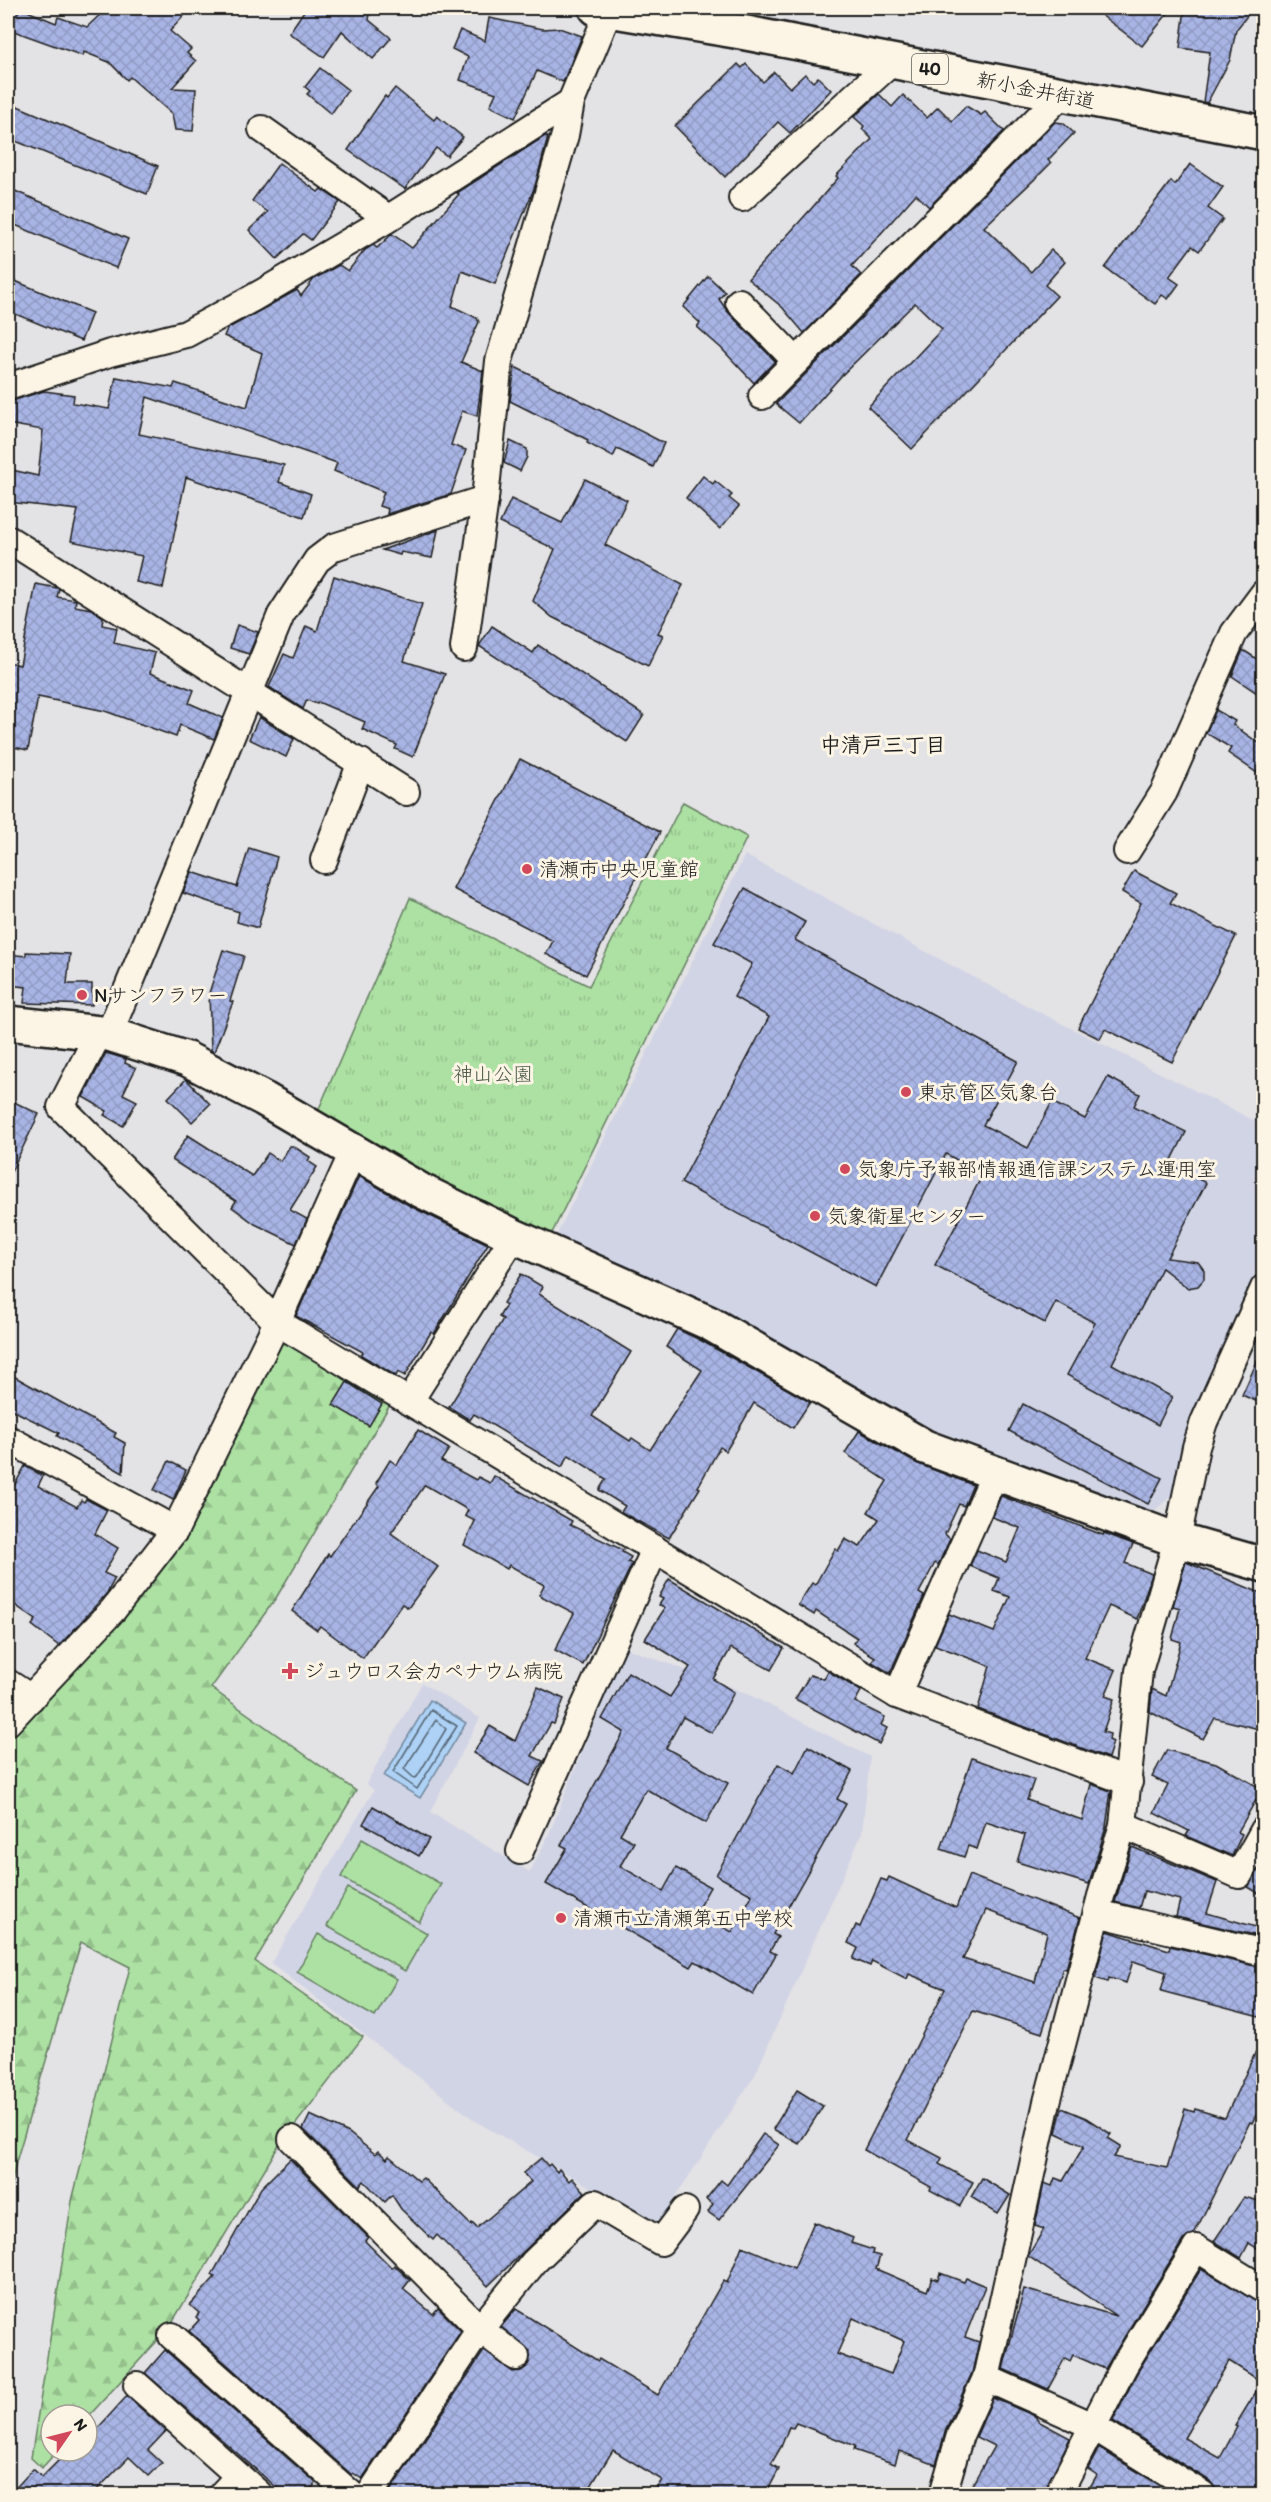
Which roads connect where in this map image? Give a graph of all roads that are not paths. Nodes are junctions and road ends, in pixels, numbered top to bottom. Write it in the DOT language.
graph roads {
  1 [pos="605,8"];
  2 [pos="892,62"];
  3 [pos="1061,95"];
  4 [pos="571,102"];
  5 [pos="262,129"];
  6 [pos="1263,133"];
  7 [pos="742,198"];
  8 [pos="388,218"];
  9 [pos="739,303"];
  10 [pos="796,361"];
  11 [pos="8,387"];
  12 [pos="762,396"];
  13 [pos="485,499"];
  14 [pos="8,538"];
  15 [pos="1263,593"];
  16 [pos="464,648"];
  17 [pos="251,691"];
  18 [pos="361,762"];
  19 [pos="406,792"];
  20 [pos="1127,851"];
  21 [pos="324,860"];
  22 [pos="8,1023"];
  23 [pos="104,1034"];
  24 [pos="353,1152"];
  25 [pos="514,1236"];
  26 [pos="1263,1288"];
  27 [pos="277,1322"];
  28 [pos="409,1402"];
  29 [pos="8,1439"];
  30 [pos="996,1471"];
  31 [pos="175,1530"];
  32 [pos="1177,1540"];
  33 [pos="654,1549"];
  34 [pos="1263,1565"];
  35 [pos="8,1683"];
  36 [pos="897,1695"];
  37 [pos="31,1698"];
  38 [pos="8,1722"];
  39 [pos="1129,1782"];
  40 [pos="1123,1825"];
  41 [pos="1263,1830"];
  42 [pos="520,1851"];
  43 [pos="1097,1913"];
  44 [pos="1263,1953"];
  45 [pos="292,2139"];
  46 [pos="685,2210"];
  47 [pos="1263,2290"];
  48 [pos="480,2329"];
  49 [pos="172,2336"];
  50 [pos="516,2357"];
  51 [pos="986,2378"];
  52 [pos="137,2385"];
  53 [pos="1092,2425"];
  54 [pos="230,2486"];
  55 [pos="259,2494"];
  56 [pos="351,2494"];
  57 [pos="370,2494"];
  58 [pos="943,2494"];
  59 [pos="1058,2494"];
  60 [pos="1202,2494"];
  1 -- 2 [label="street, 新小金井街道 / 40"];
  1 -- 4 [label="street"];
  2 -- 3 [label="street, 新小金井街道 / 40"];
  2 -- 7 [label="street"];
  3 -- 6 [label="street, 新小金井街道 / 40"];
  3 -- 10 [label="street"];
  4 -- 8 [label="street"];
  4 -- 13 [label="street"];
  5 -- 8 [label="street"];
  8 -- 11 [label="street"];
  9 -- 10 [label="street"];
  10 -- 12 [label="street"];
  13 -- 16 [label="street"];
  13 -- 17 [label="street"];
  14 -- 17 [label="street"];
  15 -- 20 [label="street"];
  17 -- 18 [label="street"];
  17 -- 23 [label="street"];
  18 -- 19 [label="street"];
  18 -- 21 [label="street"];
  22 -- 23 [label="street"];
  23 -- 24 [label="street"];
  23 -- 27 [label="street"];
  24 -- 25 [label="street"];
  24 -- 27 [label="street"];
  25 -- 28 [label="street"];
  25 -- 30 [label="street"];
  26 -- 32 [label="street"];
  27 -- 28 [label="street"];
  27 -- 31 [label="street"];
  28 -- 33 [label="street"];
  29 -- 31 [label="street"];
  30 -- 32 [label="street"];
  30 -- 36 [label="street"];
  31 -- 37 [label="street"];
  32 -- 34 [label="street"];
  32 -- 39 [label="street"];
  33 -- 36 [label="street"];
  33 -- 42 [label="street"];
  35 -- 37 [label="street"];
  36 -- 39 [label="street"];
  37 -- 38 [label="street"];
  39 -- 40 [label="street"];
  40 -- 41 [label="street"];
  40 -- 43 [label="street"];
  43 -- 44 [label="street"];
  43 -- 51 [label="street"];
  45 -- 48 [label="street"];
  46 -- 48 [label="street"];
  47 -- 53 [label="street"];
  48 -- 50 [label="street"];
  48 -- 57 [label="street"];
  49 -- 56 [label="street"];
  51 -- 53 [label="street"];
  51 -- 58 [label="street"];
  52 -- 54 [label="street"];
  53 -- 59 [label="street"];
  53 -- 60 [label="street"];
  54 -- 55 [label="street"];
}
